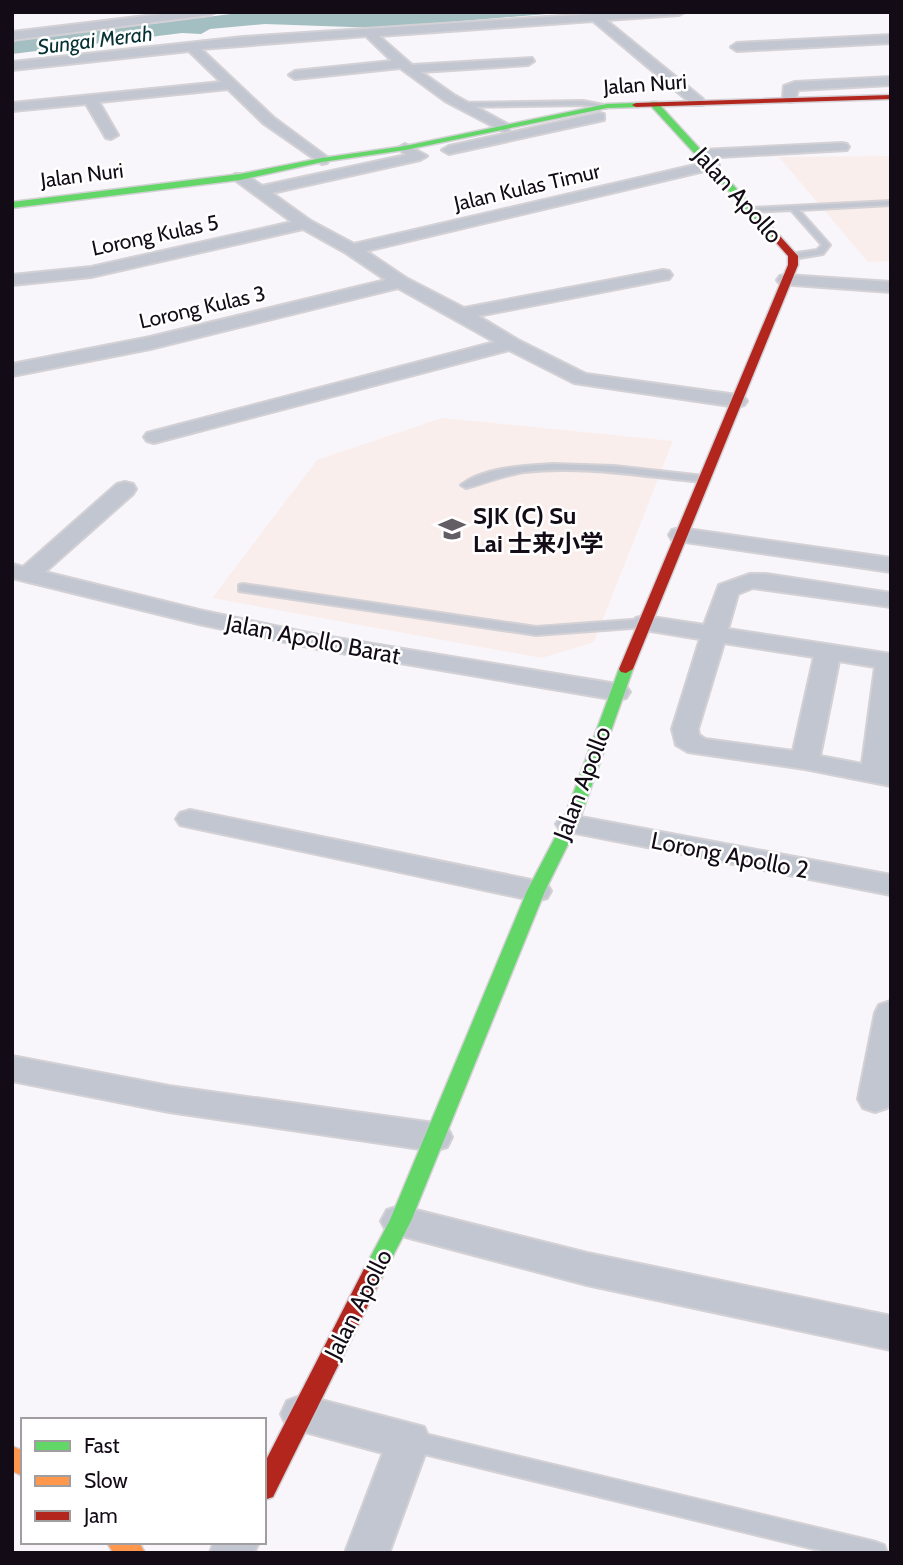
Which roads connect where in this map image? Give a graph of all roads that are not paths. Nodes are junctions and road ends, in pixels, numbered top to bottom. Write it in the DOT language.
graph roads {
  1 [pos="210,12"];
  2 [pos="679,12"];
  3 [pos="596,18"];
  4 [pos="369,33"];
  5 [pos="12,36"];
  6 [pos="891,39"];
  7 [pos="737,47"];
  8 [pos="193,48"];
  9 [pos="528,61"];
  10 [pos="12,66"];
  11 [pos="404,66"];
  12 [pos="295,75"];
  13 [pos="891,81"];
  14 [pos="232,85"];
  15 [pos="891,97"];
  16 [pos="790,98"];
  17 [pos="91,100"];
  18 [pos="698,102"];
  19 [pos="654,104"];
  20 [pos="457,105"];
  21 [pos="12,107"];
  22 [pos="603,111"];
  23 [pos="565,119"];
  24 [pos="504,128"];
  25 [pos="111,135"];
  26 [pos="461,144"];
  27 [pos="842,147"];
  28 [pos="405,148"];
  29 [pos="707,159"];
  30 [pos="322,160"];
  31 [pos="240,177"];
  32 [pos="260,191"];
  33 [pos="891,203"];
  34 [pos="12,205"];
  35 [pos="792,207"];
  36 [pos="751,209"];
  37 [pos="305,224"];
  38 [pos="352,249"];
  39 [pos="793,256"];
  40 [pos="663,275"];
  41 [pos="12,280"];
  42 [pos="786,280"];
  43 [pos="400,282"];
  44 [pos="891,287"];
  45 [pos="462,314"];
  46 [pos="511,344"];
  47 [pos="12,370"];
  48 [pos="737,401"];
  49 [pos="154,437"];
  50 [pos="704,479"];
  51 [pos="466,485"];
  52 [pos="125,489"];
  53 [pos="680,535"];
  54 [pos="891,565"];
  55 [pos="21,572"];
  56 [pos="243,588"];
  57 [pos="891,600"];
  58 [pos="645,623"];
  59 [pos="712,634"];
  60 [pos="828,652"];
  61 [pos="890,662"];
  62 [pos="617,692"];
  63 [pos="805,761"];
  64 [pos="882,776"];
  65 [pos="190,819"];
  66 [pos="570,824"];
  67 [pos="891,885"];
  68 [pos="536,891"];
  69 [pos="891,1013"];
  70 [pos="12,1068"];
  71 [pos="875,1099"];
  72 [pos="434,1137"];
  73 [pos="401,1221"];
  74 [pos="891,1333"];
  75 [pos="302,1414"];
  76 [pos="409,1440"];
  77 [pos="266,1485"];
  78 [pos="367,1553"];
  79 [pos="876,1553"];
  1 -- 5 [label="street"];
  2 -- 3 [label="street"];
  3 -- 4 [label="street"];
  3 -- 18 [label="street"];
  4 -- 8 [label="street"];
  4 -- 11 [label="street"];
  6 -- 7 [label="street"];
  8 -- 10 [label="street"];
  8 -- 14 [label="street"];
  9 -- 11 [label="street"];
  11 -- 12 [label="street"];
  11 -- 20 [label="street"];
  13 -- 16 [label="street"];
  14 -- 17 [label="street"];
  14 -- 30 [label="street"];
  15 -- 16 [label="street, Jalan Nuri"];
  16 -- 18 [label="street, Jalan Nuri"];
  17 -- 21 [label="street"];
  17 -- 25 [label="street"];
  18 -- 19 [label="street, Jalan Nuri"];
  19 -- 22 [label="street, Jalan Nuri"];
  19 -- 29 [label="street, Jalan Apollo"];
  20 -- 22 [label="lane"];
  20 -- 24 [label="street"];
  22 -- 23 [label="street, Jalan Nuri"];
  23 -- 24 [label="street, Jalan Nuri"];
  23 -- 26 [label="street, Jalan Nuri"];
  24 -- 26 [label="street, Jalan Nuri"];
  26 -- 28 [label="street, Jalan Nuri"];
  27 -- 29 [label="street, Jalan Kulas Timur"];
  28 -- 30 [label="street, Jalan Nuri"];
  28 -- 32 [label="street"];
  29 -- 36 [label="street, Jalan Apollo"];
  29 -- 38 [label="street, Jalan Kulas Timur"];
  30 -- 31 [label="street, Jalan Nuri"];
  31 -- 32 [label="street"];
  31 -- 34 [label="street, Jalan Nuri"];
  32 -- 37 [label="street"];
  33 -- 35 [label="lane"];
  35 -- 36 [label="lane"];
  35 -- 39 [label="lane"];
  36 -- 39 [label="street, Jalan Apollo"];
  37 -- 38 [label="street"];
  37 -- 41 [label="street, Lorong Kulas 5"];
  38 -- 43 [label="street"];
  39 -- 42 [label="street, Jalan Apollo"];
  40 -- 45 [label="street"];
  42 -- 44 [label="street"];
  42 -- 48 [label="street, Jalan Apollo"];
  43 -- 45 [label="street"];
  43 -- 47 [label="street, Lorong Kulas 3"];
  45 -- 46 [label="street"];
  46 -- 48 [label="street"];
  46 -- 49 [label="street"];
  48 -- 50 [label="street, Jalan Apollo"];
  50 -- 51 [label="lane"];
  50 -- 53 [label="street, Jalan Apollo"];
  52 -- 55 [label="street"];
  53 -- 54 [label="street"];
  53 -- 58 [label="street, Jalan Apollo"];
  55 -- 62 [label="street, Jalan Apollo Barat"];
  56 -- 58 [label="lane"];
  57 -- 59 [label="street"];
  58 -- 59 [label="street"];
  58 -- 62 [label="street, Jalan Apollo"];
  59 -- 60 [label="street"];
  59 -- 63 [label="street"];
  60 -- 61 [label="street"];
  60 -- 63 [label="street"];
  61 -- 64 [label="street"];
  62 -- 66 [label="street, Jalan Apollo"];
  63 -- 64 [label="street"];
  65 -- 68 [label="street"];
  66 -- 67 [label="street, Lorong Apollo 2"];
  66 -- 68 [label="street, Jalan Apollo"];
  68 -- 72 [label="street, Jalan Apollo"];
  69 -- 71 [label="street"];
  70 -- 72 [label="street"];
  72 -- 73 [label="street, Jalan Apollo"];
  73 -- 74 [label="street"];
  73 -- 75 [label="street, Jalan Apollo"];
  75 -- 76 [label="street"];
  75 -- 77 [label="street, Jalan Apollo"];
  76 -- 78 [label="street"];
  76 -- 79 [label="lane"];
}
